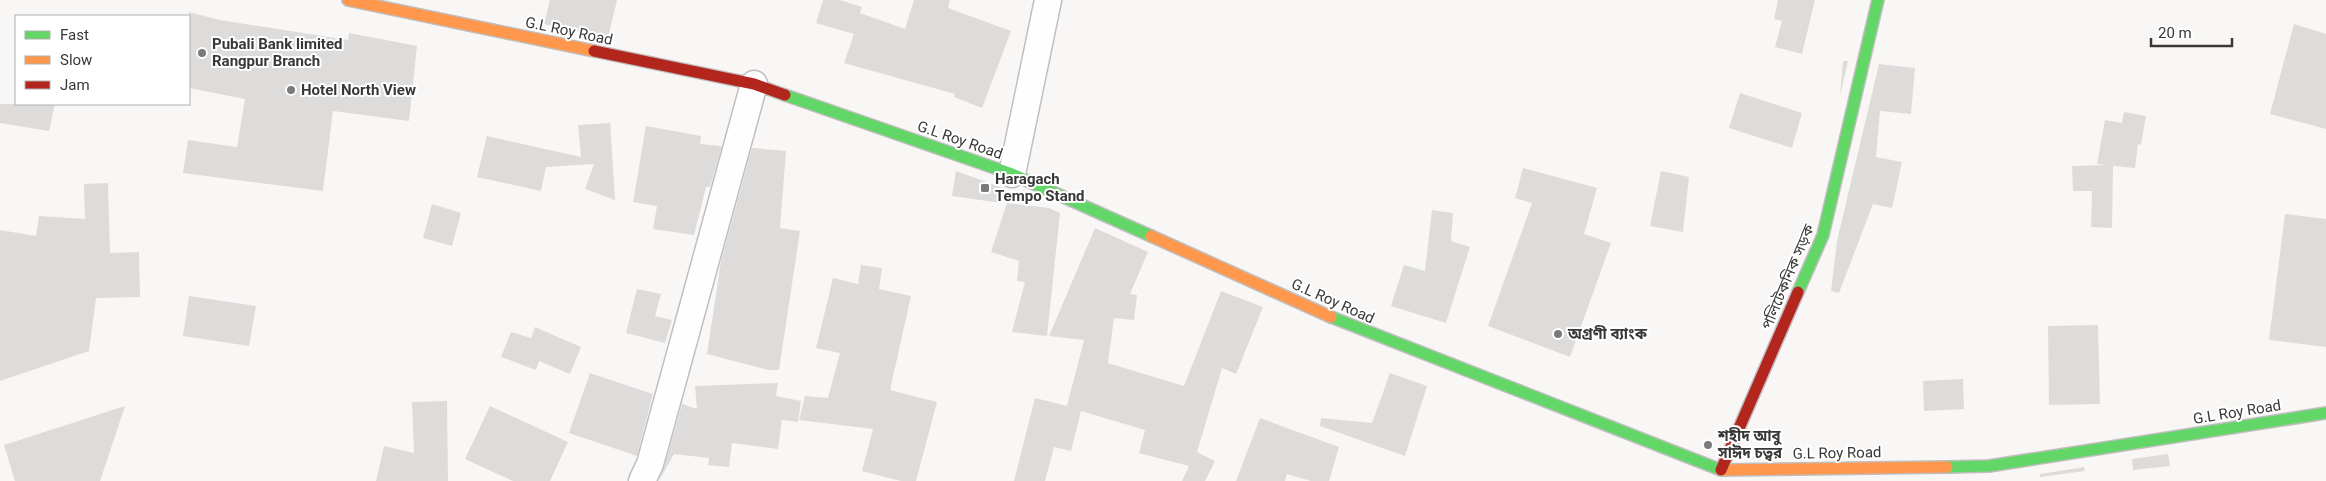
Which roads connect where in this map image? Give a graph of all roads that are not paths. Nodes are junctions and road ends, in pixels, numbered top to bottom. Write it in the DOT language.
graph roads {
  1 [pos="348,0"];
  2 [pos="1048,0"];
  3 [pos="1878,0"];
  4 [pos="754,84"];
  5 [pos="1012,174"];
  6 [pos="2326,413"];
  7 [pos="1721,470"];
  8 [pos="642,481"];
  1 -- 4 [label="main road, G.L Roy Road"];
  2 -- 5 [label="street"];
  3 -- 7 [label="main road, পলিটেকনিক সড়ক"];
  4 -- 5 [label="main road, G.L Roy Road"];
  4 -- 8 [label="street"];
  5 -- 7 [label="main road, G.L Roy Road"];
  6 -- 7 [label="main road, G.L Roy Road"];
}
